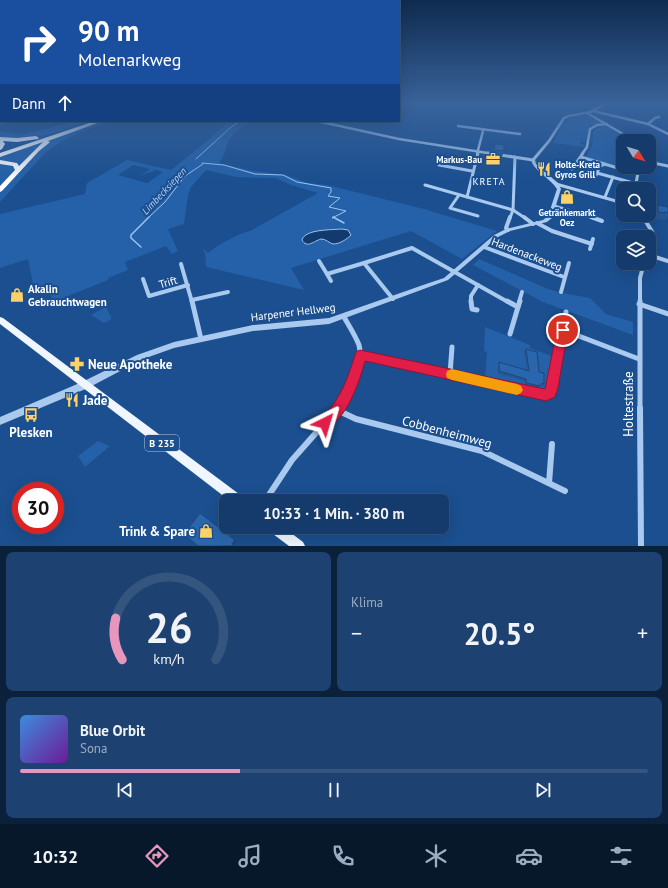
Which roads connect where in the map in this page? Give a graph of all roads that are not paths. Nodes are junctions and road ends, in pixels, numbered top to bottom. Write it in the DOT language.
graph roads {
  1 [pos="72,128"];
  2 [pos="78,128"];
  3 [pos="351,128"];
  4 [pos="478,128"];
  5 [pos="557,128"];
  6 [pos="591,128"];
  7 [pos="614,128"];
  8 [pos="657,128"];
  9 [pos="482,129"];
  10 [pos="68,132"];
  11 [pos="59,133"];
  12 [pos="520,134"];
  13 [pos="623,134"];
  14 [pos="668,134"];
  15 [pos="0,140"];
  16 [pos="0,148"];
  17 [pos="478,152"];
  18 [pos="0,154"];
  19 [pos="580,156"];
  20 [pos="515,157"];
  21 [pos="533,160"];
  22 [pos="0,162"];
  23 [pos="656,163"];
  24 [pos="605,164"];
  25 [pos="439,165"];
  26 [pos="668,166"];
  27 [pos="616,167"];
  28 [pos="572,169"];
  29 [pos="18,170"];
  30 [pos="472,172"];
  31 [pos="597,173"];
  32 [pos="638,174"];
  33 [pos="613,177"];
  34 [pos="595,178"];
  35 [pos="630,182"];
  36 [pos="636,182"];
  37 [pos="425,184"];
  38 [pos="556,184"];
  39 [pos="0,190"];
  40 [pos="459,195"];
  41 [pos="467,197"];
  42 [pos="605,197"];
  43 [pos="616,201"];
  44 [pos="554,206"];
  45 [pos="513,210"];
  46 [pos="478,216"];
  47 [pos="602,221"];
  48 [pos="535,223"];
  49 [pos="508,230"];
  50 [pos="593,239"];
  51 [pos="592,244"];
  52 [pos="484,247"];
  53 [pos="590,249"];
  54 [pos="656,257"];
  55 [pos="319,260"];
  56 [pos="668,261"];
  57 [pos="364,263"];
  58 [pos="569,263"];
  59 [pos="181,264"];
  60 [pos="642,270"];
  61 [pos="455,272"];
  62 [pos="328,274"];
  63 [pos="564,278"];
  64 [pos="143,279"];
  65 [pos="331,281"];
  66 [pos="188,285"];
  67 [pos="478,285"];
  68 [pos="228,292"];
  69 [pos="522,292"];
  70 [pos="561,292"];
  71 [pos="393,299"];
  72 [pos="192,300"];
  73 [pos="639,304"];
  74 [pos="518,307"];
  75 [pos="477,310"];
  76 [pos="566,312"];
  77 [pos="668,314"];
  78 [pos="344,317"];
  79 [pos="0,320"];
  80 [pos="563,330"];
  81 [pos="510,334"];
  82 [pos="201,339"];
  83 [pos="452,347"];
  84 [pos="360,355"];
  85 [pos="639,359"];
  86 [pos="450,374"];
  87 [pos="85,385"];
  88 [pos="337,410"];
  89 [pos="0,421"];
  90 [pos="552,444"];
  91 [pos="549,483"];
  92 [pos="565,491"];
  93 [pos="230,494"];
  94 [pos="270,494"];
  95 [pos="283,534"];
  96 [pos="299,546"];
  97 [pos="641,546"];
  1 -- 11 [label="highway"];
  2 -- 10 [label="highway"];
  3 -- 17 [label="street"];
  4 -- 9 [label="street"];
  5 -- 21 [label="street"];
  6 -- 19 [label="street"];
  7 -- 13 [label="street"];
  8 -- 14 [label="street"];
  9 -- 12 [label="street"];
  9 -- 17 [label="street"];
  10 -- 18 [label="highway"];
  10 -- 29 [label="highway"];
  11 -- 15 [label="highway"];
  11 -- 18 [label="highway"];
  15 -- 16 [label="highway"];
  17 -- 20 [label="street"];
  17 -- 30 [label="street"];
  19 -- 24 [label="street"];
  19 -- 28 [label="street"];
  20 -- 21 [label="street"];
  20 -- 45 [label="street"];
  21 -- 38 [label="street"];
  22 -- 29 [label="highway"];
  23 -- 26 [label="street"];
  24 -- 27 [label="street"];
  24 -- 31 [label="street"];
  25 -- 30 [label="street"];
  29 -- 39 [label="highway"];
  30 -- 41 [label="street"];
  31 -- 33 [label="street"];
  31 -- 34 [label="street"];
  32 -- 36 [label="street"];
  33 -- 35 [label="street"];
  33 -- 42 [label="street"];
  37 -- 40 [label="street"];
  38 -- 42 [label="street"];
  38 -- 44 [label="street, Harpener Hellweg"];
  40 -- 41 [label="street"];
  40 -- 46 [label="street"];
  41 -- 45 [label="street"];
  42 -- 43 [label="street"];
  44 -- 47 [label="street"];
  44 -- 48 [label="street, Harpener Hellweg"];
  45 -- 48 [label="street"];
  45 -- 49 [label="street"];
  48 -- 49 [label="street, Harpener Hellweg"];
  48 -- 51 [label="street"];
  49 -- 52 [label="street, Harpener Hellweg"];
  50 -- 51 [label="street"];
  51 -- 53 [label="street"];
  52 -- 61 [label="street, Harpener Hellweg"];
  52 -- 63 [label="street, Hardenackeweg"];
  54 -- 56 [label="street"];
  55 -- 62 [label="street"];
  57 -- 61 [label="street"];
  57 -- 62 [label="street"];
  57 -- 71 [label="street"];
  58 -- 63 [label="street, Hardenackeweg"];
  59 -- 66 [label="street"];
  60 -- 73 [label="street, Holtestraße"];
  61 -- 67 [label="street"];
  61 -- 71 [label="street, Harpener Hellweg"];
  62 -- 65 [label="street"];
  63 -- 70 [label="street, Hardenackeweg"];
  64 -- 66 [label="street, Trift"];
  66 -- 72 [label="street"];
  67 -- 74 [label="street"];
  67 -- 75 [label="street"];
  68 -- 72 [label="street"];
  69 -- 74 [label="street"];
  71 -- 78 [label="street, Harpener Hellweg"];
  72 -- 82 [label="street"];
  73 -- 77 [label="street"];
  73 -- 85 [label="street, Holtestraße"];
  74 -- 81 [label="street"];
  76 -- 80 [label="street"];
  78 -- 82 [label="street, Harpener Hellweg"];
  78 -- 84 [label="street"];
  79 -- 87 [label="main road, B 235"];
  80 -- 85 [label="street"];
  80 -- 86 [label="street"];
  82 -- 87 [label="street, Harpener Hellweg"];
  83 -- 86 [label="street"];
  84 -- 86 [label="street"];
  84 -- 88 [label="street"];
  85 -- 97 [label="street, Holtestraße"];
  87 -- 89 [label="street, Harpener Hellweg"];
  87 -- 93 [label="main road, B 235"];
  88 -- 91 [label="street, Cobbenheimweg"];
  88 -- 94 [label="street"];
  90 -- 91 [label="street"];
  91 -- 92 [label="street, Cobbenheimweg"];
  95 -- 96 [label="main road"];
}
